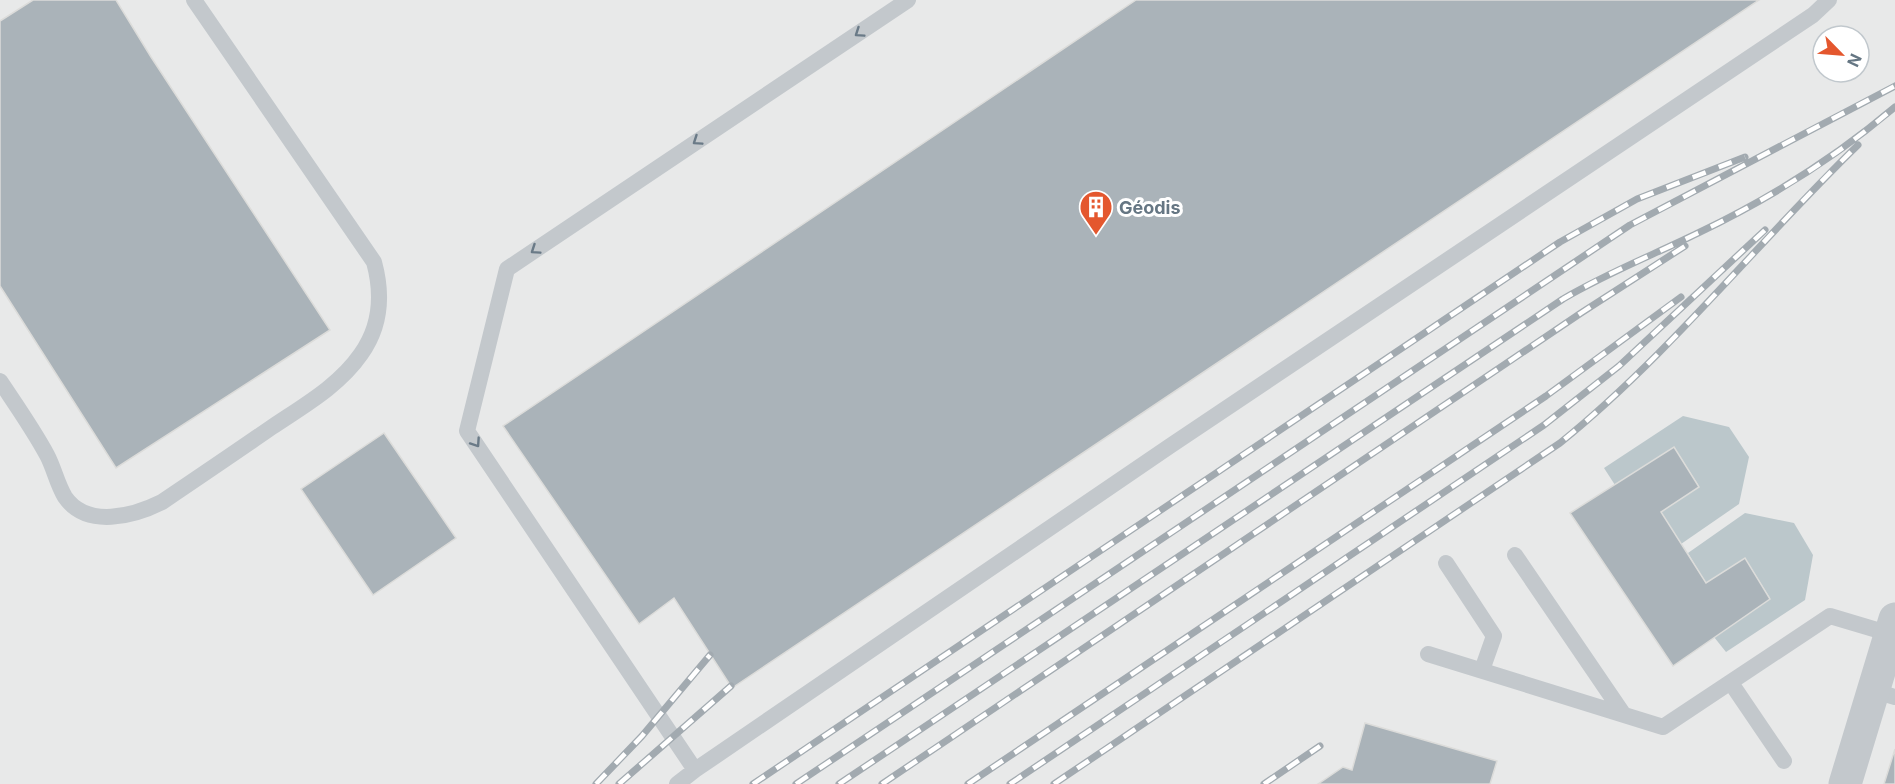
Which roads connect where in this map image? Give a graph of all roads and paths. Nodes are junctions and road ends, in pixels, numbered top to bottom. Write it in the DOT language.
graph roads {
  1 [pos="194,0"];
  2 [pos="908,0"];
  3 [pos="1829,0"];
  4 [pos="0,381"];
  5 [pos="1515,555"];
  6 [pos="1446,563"];
  7 [pos="1893,629"];
  8 [pos="1428,654"];
  9 [pos="1482,670"];
  10 [pos="1731,683"];
  11 [pos="1884,694"];
  12 [pos="1624,715"];
  13 [pos="1784,760"];
  14 [pos="695,770"];
  15 [pos="677,784"];
  16 [pos="1845,784"];
  1 -- 4 [label="lane"];
  2 -- 14 [label="lane, one-way"];
  3 -- 14 [label="lane"];
  5 -- 12 [label="lane"];
  6 -- 9 [label="lane"];
  7 -- 10 [label="lane"];
  7 -- 11 [label="street"];
  8 -- 9 [label="lane"];
  9 -- 12 [label="lane"];
  10 -- 12 [label="lane"];
  10 -- 13 [label="lane"];
  11 -- 16 [label="street"];
  14 -- 15 [label="lane"];
}
